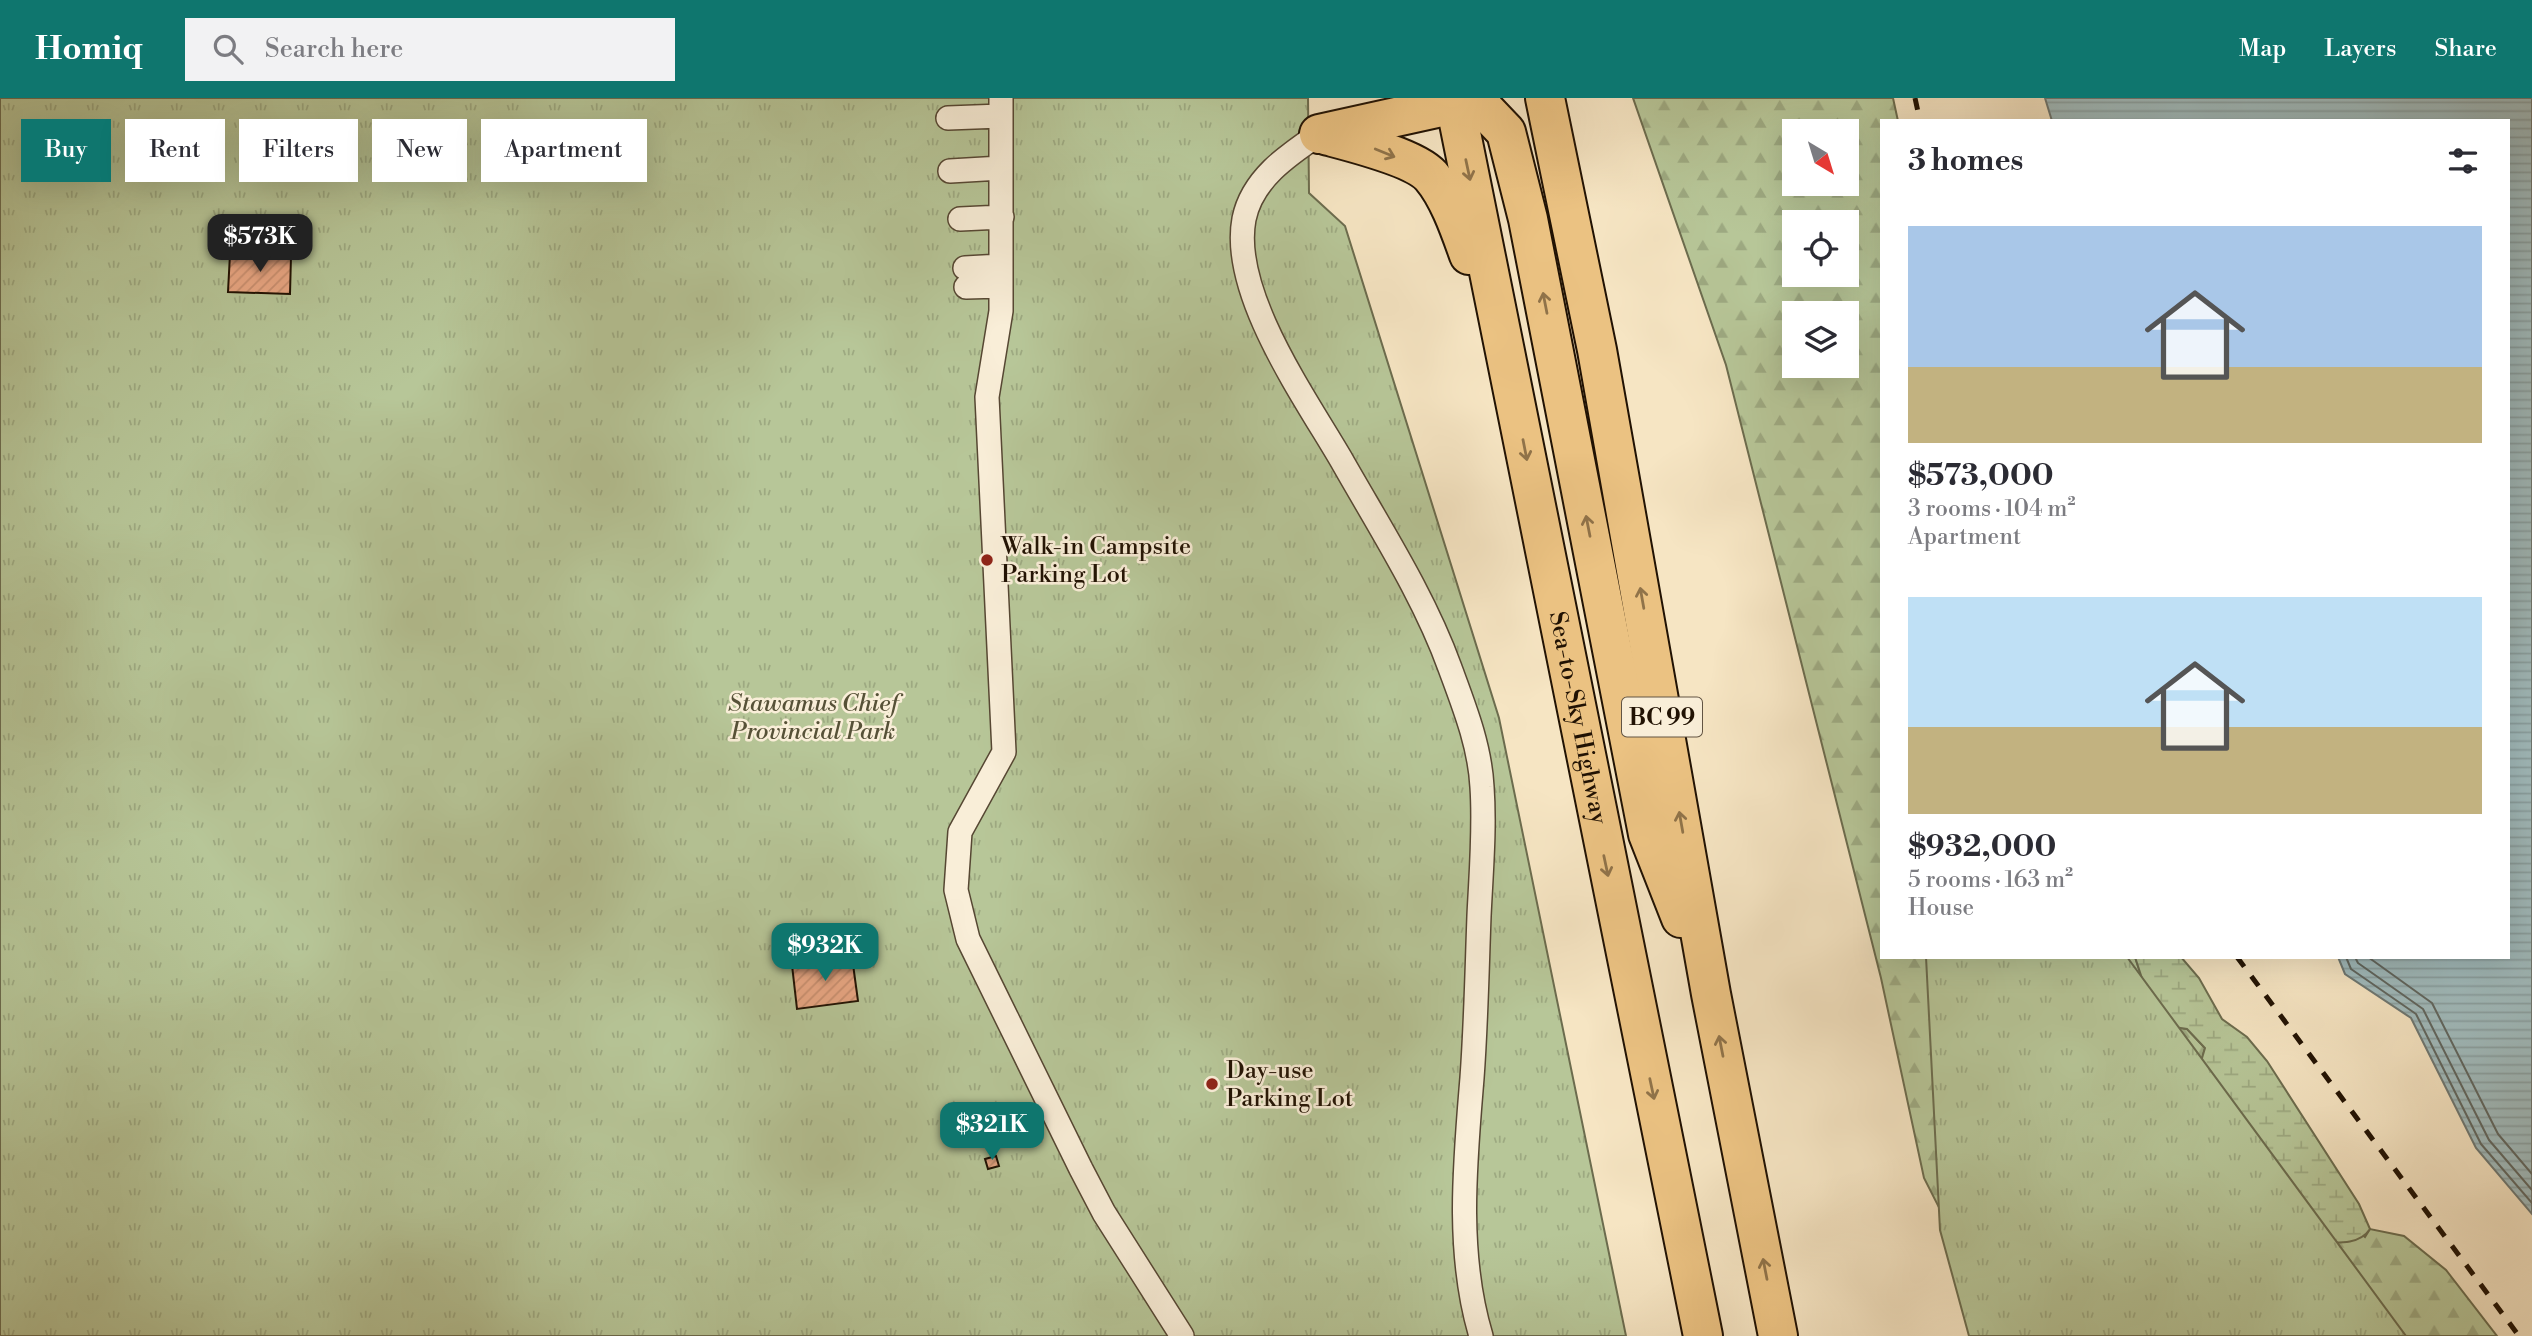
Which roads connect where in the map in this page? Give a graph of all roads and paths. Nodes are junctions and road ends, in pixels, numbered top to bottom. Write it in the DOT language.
graph roads {
  1 [pos="1360,98"];
  2 [pos="1545,98"];
  3 [pos="1456,100"];
  4 [pos="1001,107"];
  5 [pos="948,118"];
  6 [pos="1320,134"];
  7 [pos="1000,169"];
  8 [pos="950,171"];
  9 [pos="1002,217"];
  10 [pos="960,219"];
  11 [pos="1001,276"];
  12 [pos="965,277"];
  13 [pos="1512,383"];
  14 [pos="1711,994"];
  15 [pos="1182,1336"];
  16 [pos="1481,1336"];
  17 [pos="1703,1336"];
  18 [pos="1778,1336"];
  1 -- 6 [label="highway"];
  14 -- 2 [label="highway, BC 99, one-way"];
  3 -- 6 [label="highway"];
  3 -- 13 [label="highway, Sea-to-Sky Highway, one-way"];
  14 -- 3 [label="highway, one-way"];
  4 -- 5 [label="lane"];
  4 -- 7 [label="lane"];
  6 -- 13 [label="highway, one-way"];
  6 -- 16 [label="lane"];
  7 -- 8 [label="lane"];
  7 -- 9 [label="lane"];
  9 -- 10 [label="lane"];
  9 -- 11 [label="lane"];
  11 -- 12 [label="lane"];
  11 -- 15 [label="lane"];
  13 -- 17 [label="highway, Sea-to-Sky Highway, one-way"];
  18 -- 14 [label="highway, BC 99, one-way"];
}
